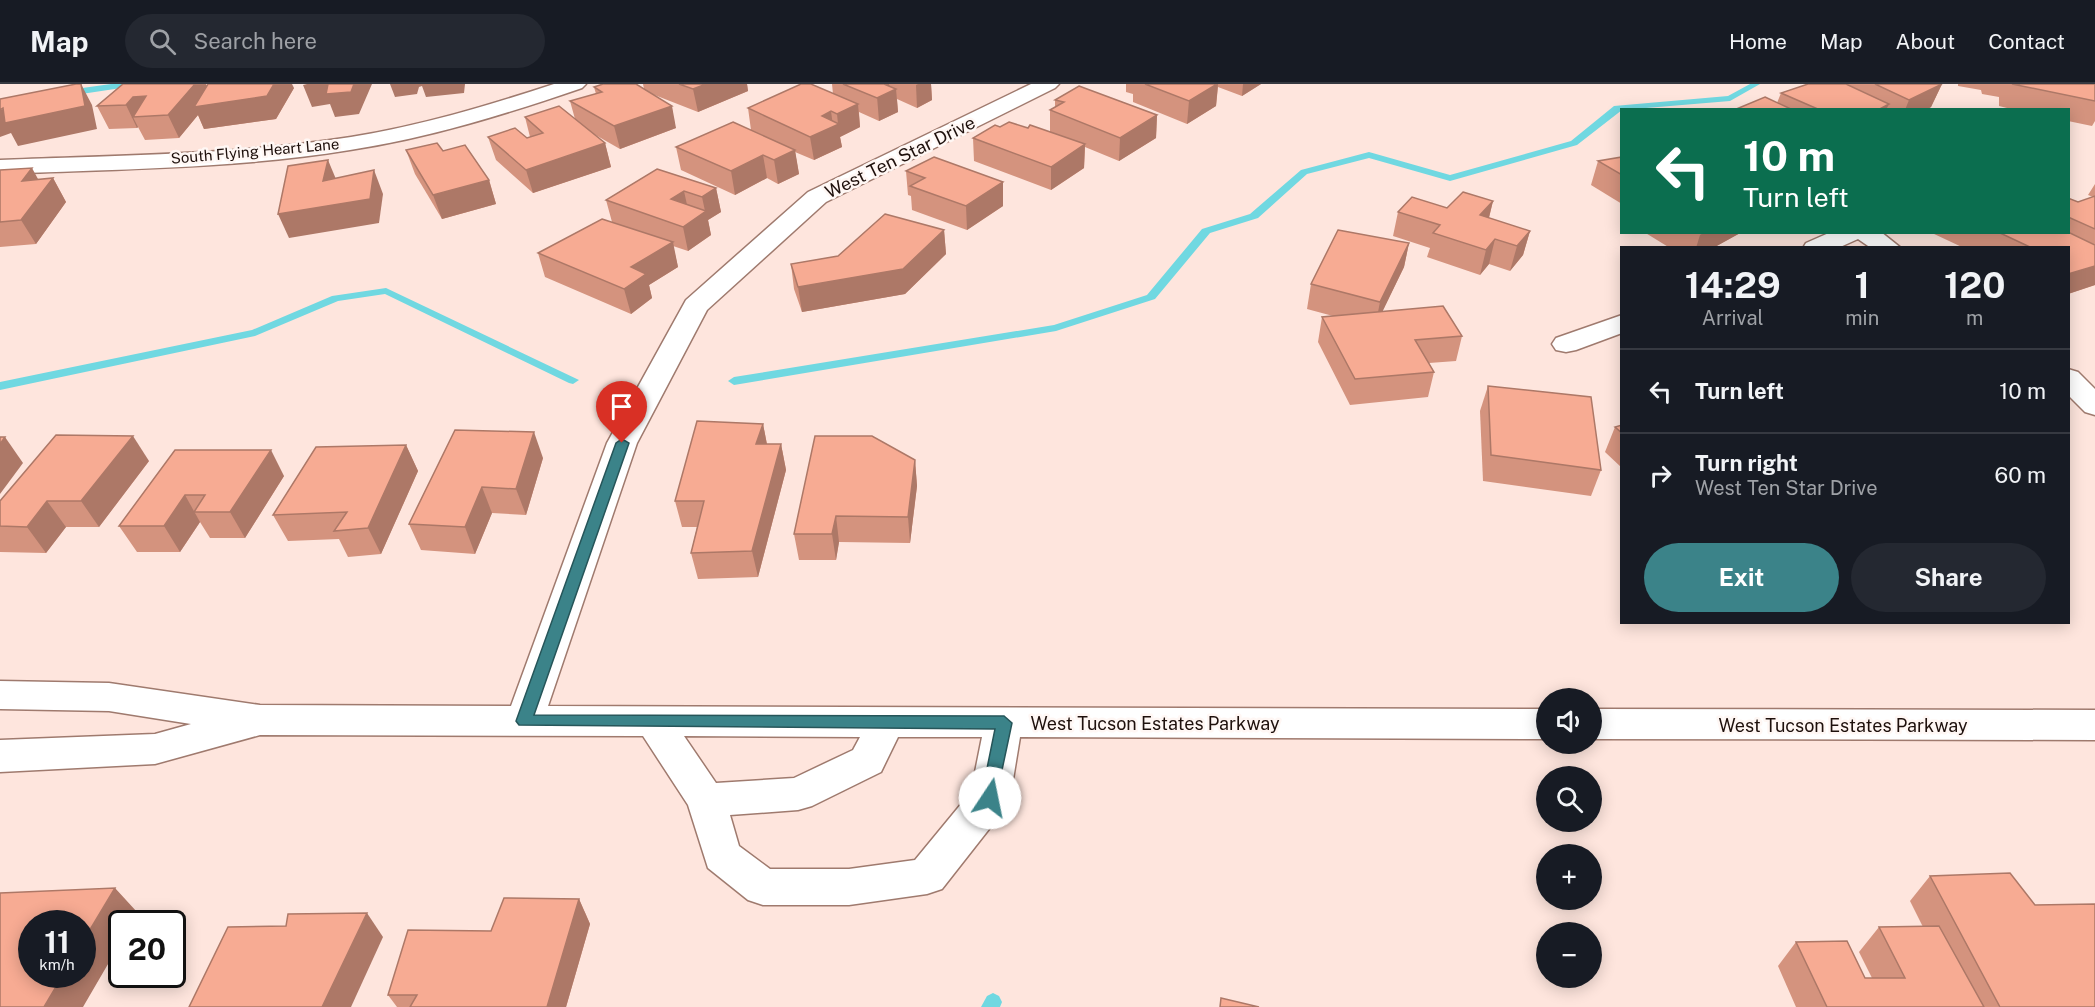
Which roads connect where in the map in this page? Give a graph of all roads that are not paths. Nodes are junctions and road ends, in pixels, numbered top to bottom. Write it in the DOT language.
graph roads {
  1 [pos="575,84"];
  2 [pos="1048,84"];
  3 [pos="0,167"];
  4 [pos="1849,234"];
  5 [pos="1866,234"];
  6 [pos="1820,246"];
  7 [pos="1886,246"];
  8 [pos="1620,324"];
  9 [pos="1566,344"];
  10 [pos="2070,380"];
  11 [pos="2095,406"];
  12 [pos="0,695"];
  13 [pos="260,720"];
  14 [pos="524,721"];
  15 [pos="653,721"];
  16 [pos="886,722"];
  17 [pos="1004,723"];
  18 [pos="1536,724"];
  19 [pos="1602,724"];
  20 [pos="2095,725"];
  21 [pos="0,756"];
  22 [pos="706,800"];
  1 -- 3 [label="street, South Flying Heart Lane"];
  2 -- 14 [label="street, West Ten Star Drive"];
  4 -- 6 [label="street"];
  5 -- 7 [label="street"];
  8 -- 9 [label="street"];
  10 -- 11 [label="street"];
  12 -- 13 [label="street, West Tucson Estates Parkway"];
  13 -- 14 [label="street, West Tucson Estates Parkway"];
  13 -- 21 [label="street, West Tucson Estates Parkway"];
  14 -- 15 [label="street, West Tucson Estates Parkway"];
  15 -- 16 [label="street, West Tucson Estates Parkway"];
  15 -- 22 [label="street"];
  16 -- 17 [label="street, West Tucson Estates Parkway"];
  16 -- 22 [label="street"];
  17 -- 18 [label="street, West Tucson Estates Parkway"];
  17 -- 22 [label="street"];
  19 -- 20 [label="street, West Tucson Estates Parkway"];
}
